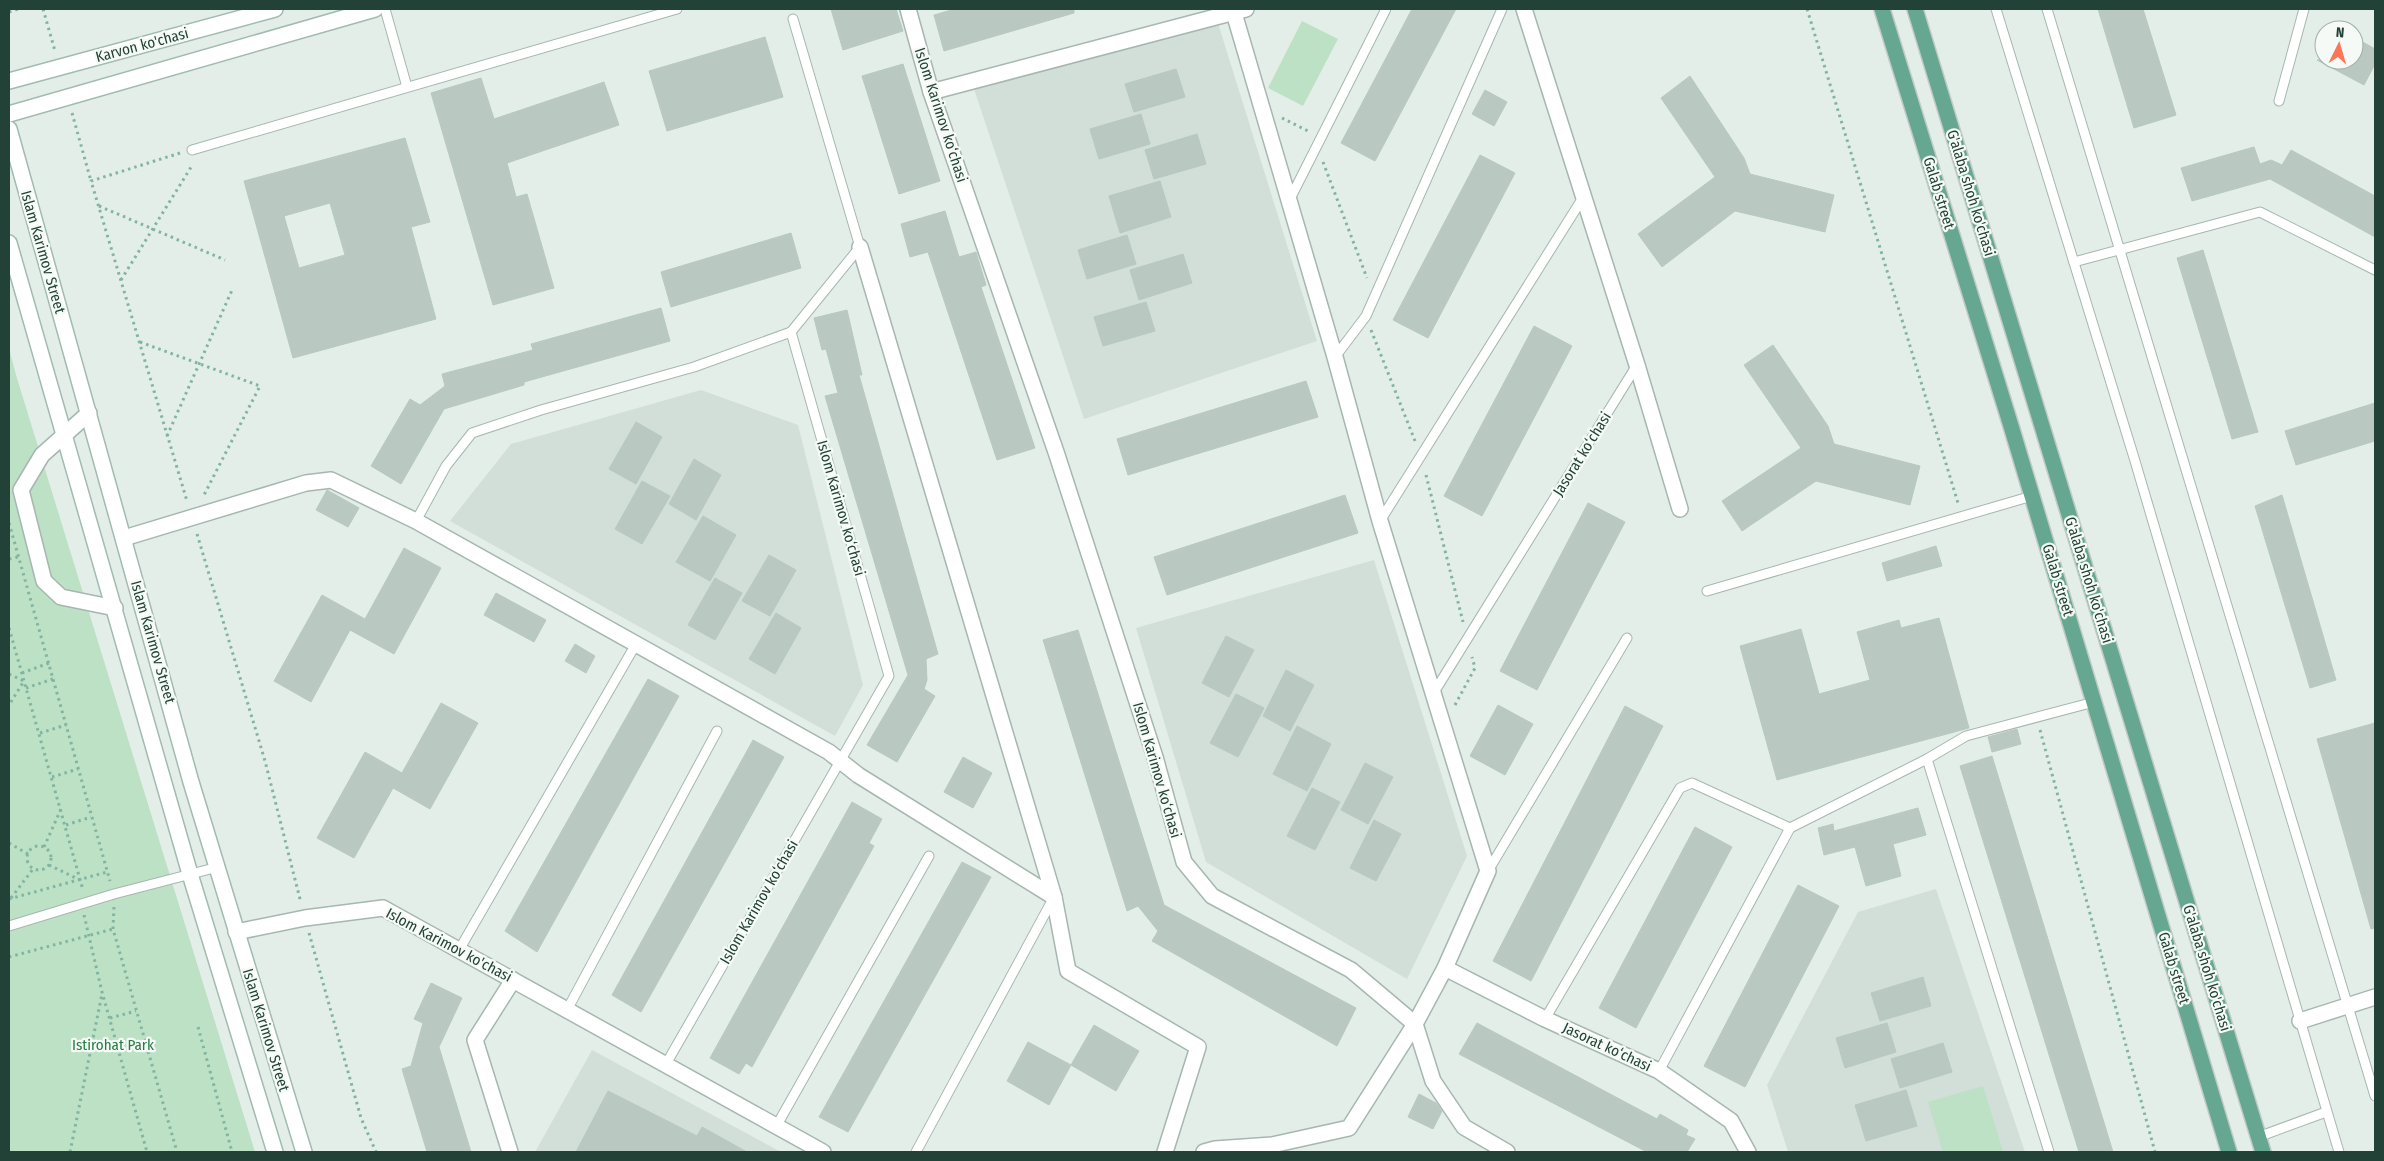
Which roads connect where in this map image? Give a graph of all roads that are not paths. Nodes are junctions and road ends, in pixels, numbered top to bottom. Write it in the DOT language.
graph roads {
  1 [pos="275,9"];
  2 [pos="376,9"];
  3 [pos="385,9"];
  4 [pos="677,9"];
  5 [pos="908,9"];
  6 [pos="1386,9"];
  7 [pos="1502,9"];
  8 [pos="1524,9"];
  9 [pos="1882,9"];
  10 [pos="1915,9"];
  11 [pos="1996,9"];
  12 [pos="2047,9"];
  13 [pos="2304,9"];
  14 [pos="1240,11"];
  15 [pos="793,19"];
  16 [pos="9,81"];
  17 [pos="407,87"];
  18 [pos="932,92"];
  19 [pos="2279,100"];
  20 [pos="9,114"];
  21 [pos="9,129"];
  22 [pos="192,150"];
  23 [pos="1584,195"];
  24 [pos="1289,201"];
  25 [pos="9,243"];
  26 [pos="860,247"];
  27 [pos="2121,250"];
  28 [pos="2074,262"];
  29 [pos="2375,270"];
  30 [pos="791,332"];
  31 [pos="1335,357"];
  32 [pos="1638,365"];
  33 [pos="89,413"];
  34 [pos="64,434"];
  35 [pos="2032,496"];
  36 [pos="1680,509"];
  37 [pos="416,521"];
  38 [pos="1380,521"];
  39 [pos="124,538"];
  40 [pos="1707,591"];
  41 [pos="115,608"];
  42 [pos="1627,638"];
  43 [pos="636,644"];
  44 [pos="1433,695"];
  45 [pos="2094,702"];
  46 [pos="717,731"];
  47 [pos="1927,759"];
  48 [pos="839,760"];
  49 [pos="1790,828"];
  50 [pos="928,856"];
  51 [pos="218,867"];
  52 [pos="1488,871"];
  53 [pos="190,874"];
  54 [pos="1054,896"];
  55 [pos="9,926"];
  56 [pos="236,932"];
  57 [pos="459,950"];
  58 [pos="1445,968"];
  59 [pos="513,980"];
  60 [pos="2375,998"];
  61 [pos="2349,1006"];
  62 [pos="567,1010"];
  63 [pos="1545,1019"];
  64 [pos="2300,1021"];
  65 [pos="1415,1024"];
  66 [pos="666,1064"];
  67 [pos="1659,1071"];
  68 [pos="2375,1096"];
  69 [pos="2326,1112"];
  70 [pos="777,1126"];
  71 [pos="2258,1136"];
  72 [pos="275,1152"];
  73 [pos="304,1152"];
  74 [pos="510,1152"];
  75 [pos="823,1152"];
  76 [pos="916,1152"];
  77 [pos="1165,1152"];
  78 [pos="1204,1152"];
  79 [pos="1507,1152"];
  80 [pos="1748,1152"];
  81 [pos="2049,1152"];
  82 [pos="2229,1152"];
  83 [pos="2263,1152"];
  84 [pos="2339,1152"];
  1 -- 16 [label="street, Karvon ko'chasi"];
  2 -- 20 [label="street"];
  3 -- 17 [label="lane"];
  4 -- 17 [label="lane"];
  5 -- 18 [label="street, Islom Karimov ko‘chasi"];
  6 -- 24 [label="lane"];
  7 -- 31 [label="lane"];
  8 -- 23 [label="street"];
  9 -- 35 [label="main road, Galab street"];
  10 -- 71 [label="main road, G'alaba shoh ko'chasi"];
  11 -- 28 [label="lane"];
  12 -- 27 [label="lane"];
  13 -- 19 [label="lane"];
  14 -- 18 [label="street"];
  14 -- 24 [label="street"];
  15 -- 26 [label="lane"];
  17 -- 22 [label="lane"];
  18 -- 65 [label="street, Islom Karimov ko‘chasi"];
  21 -- 33 [label="street, Islam Karimov Street"];
  23 -- 32 [label="street"];
  23 -- 38 [label="lane"];
  24 -- 31 [label="street"];
  25 -- 34 [label="street, Islam Karimov Street"];
  26 -- 30 [label="lane"];
  26 -- 54 [label="street"];
  27 -- 28 [label="lane"];
  27 -- 29 [label="lane"];
  27 -- 61 [label="lane"];
  28 -- 64 [label="lane"];
  30 -- 37 [label="lane"];
  30 -- 48 [label="lane, Islom Karimov ko‘chasi"];
  31 -- 38 [label="street"];
  32 -- 36 [label="street"];
  32 -- 44 [label="lane, Jasorat ko‘chasi"];
  33 -- 34 [label="street"];
  33 -- 39 [label="street, Islam Karimov Street"];
  34 -- 41 [label="street, Islam Karimov Street"];
  34 -- 41 [label="street"];
  35 -- 40 [label="lane"];
  35 -- 45 [label="main road, Galab street"];
  37 -- 39 [label="street"];
  37 -- 43 [label="street"];
  38 -- 44 [label="street"];
  39 -- 51 [label="street, Islam Karimov Street"];
  41 -- 53 [label="street, Islam Karimov Street"];
  42 -- 52 [label="lane"];
  43 -- 48 [label="street"];
  43 -- 57 [label="lane"];
  44 -- 52 [label="street"];
  45 -- 47 [label="lane"];
  45 -- 82 [label="main road, Galab street"];
  46 -- 62 [label="lane"];
  47 -- 49 [label="lane"];
  47 -- 81 [label="lane"];
  48 -- 54 [label="street"];
  48 -- 66 [label="lane, Islom Karimov ko‘chasi"];
  49 -- 63 [label="lane"];
  49 -- 67 [label="lane"];
  50 -- 70 [label="lane"];
  51 -- 53 [label="lane"];
  51 -- 56 [label="street, Islam Karimov Street"];
  52 -- 58 [label="street"];
  53 -- 55 [label="lane"];
  53 -- 72 [label="street, Islam Karimov Street"];
  54 -- 76 [label="lane"];
  54 -- 77 [label="street"];
  56 -- 57 [label="street, Islom Karimov ko'chasi"];
  56 -- 73 [label="street, Islam Karimov Street"];
  57 -- 59 [label="street, Islom Karimov ko'chasi"];
  58 -- 63 [label="street, Jasorat ko‘chasi"];
  58 -- 65 [label="street"];
  59 -- 62 [label="street, Islom Karimov ko'chasi"];
  59 -- 74 [label="street"];
  60 -- 61 [label="street"];
  61 -- 64 [label="street"];
  61 -- 68 [label="lane"];
  62 -- 66 [label="street, Islom Karimov ko'chasi"];
  63 -- 67 [label="street, Jasorat ko‘chasi"];
  64 -- 69 [label="lane"];
  65 -- 78 [label="street"];
  65 -- 79 [label="street"];
  66 -- 70 [label="street, Islom Karimov ko'chasi"];
  67 -- 80 [label="street, Jasorat ko‘chasi"];
  69 -- 71 [label="lane"];
  69 -- 84 [label="lane"];
  70 -- 75 [label="street, Islom Karimov ko'chasi"];
  71 -- 83 [label="main road, G'alaba shoh ko'chasi"];
}
